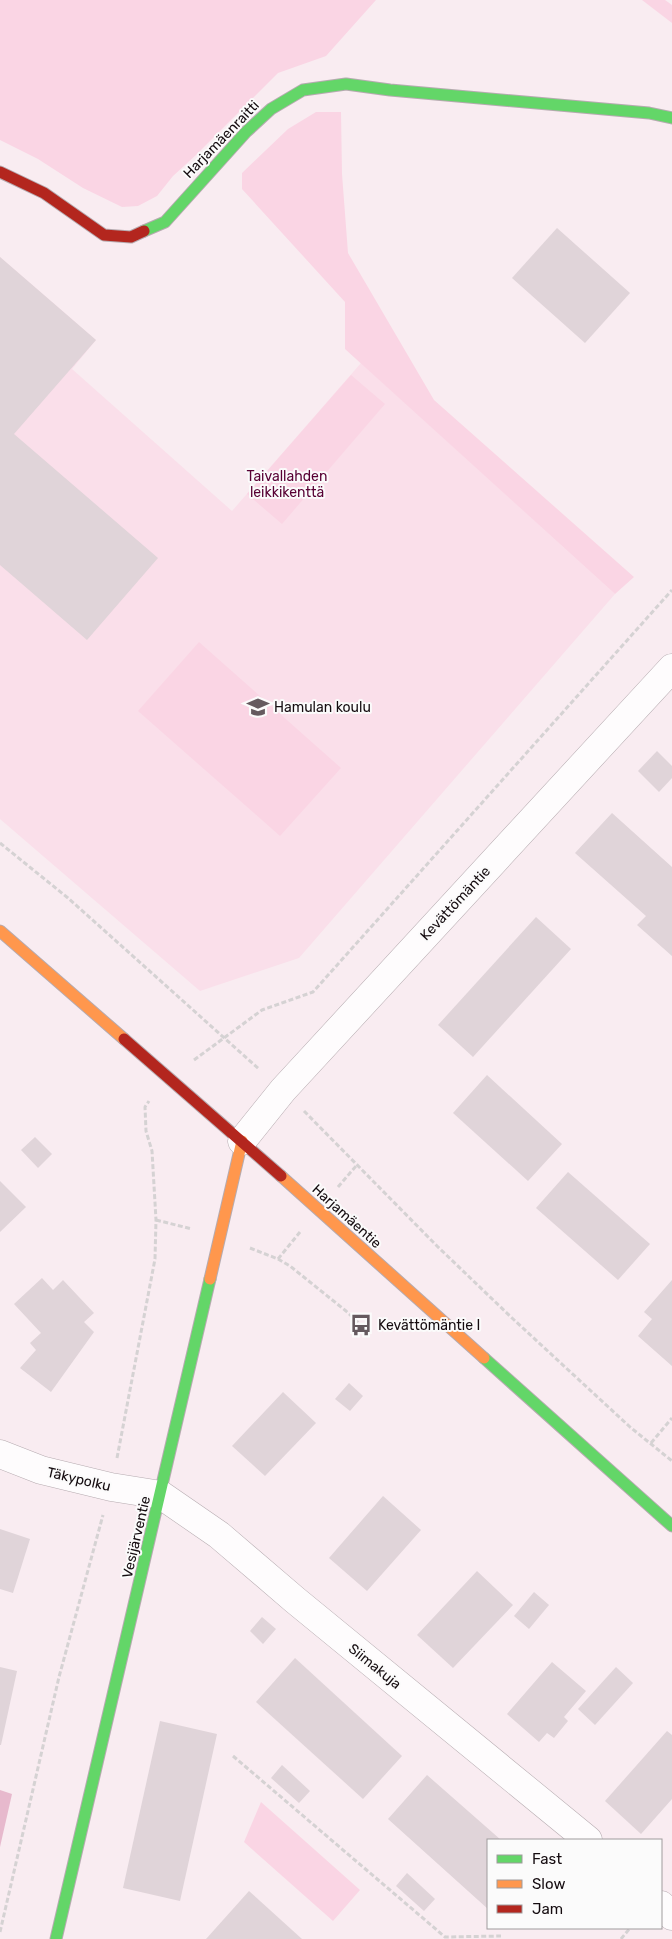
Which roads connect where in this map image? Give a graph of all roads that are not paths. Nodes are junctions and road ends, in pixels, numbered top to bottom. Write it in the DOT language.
graph roads {
  1 [pos="672,118"];
  2 [pos="0,172"];
  3 [pos="672,668"];
  4 [pos="0,931"];
  5 [pos="242,1140"];
  6 [pos="0,1454"];
  7 [pos="161,1495"];
  8 [pos="672,1526"];
  9 [pos="587,1839"];
  10 [pos="662,1906"];
  11 [pos="672,1916"];
  12 [pos="56,1939"];
  1 -- 2 [label="street, Harjamäenraitti"];
  3 -- 5 [label="street, Kevättömäntie"];
  4 -- 5 [label="street, Harjamäentie"];
  5 -- 7 [label="street, Vesijärventie"];
  5 -- 8 [label="street, Harjamäentie"];
  6 -- 7 [label="street, Täkypolku"];
  7 -- 9 [label="street, Siimakuja"];
  7 -- 12 [label="street, Vesijärventie"];
  10 -- 11 [label="street"];
}
